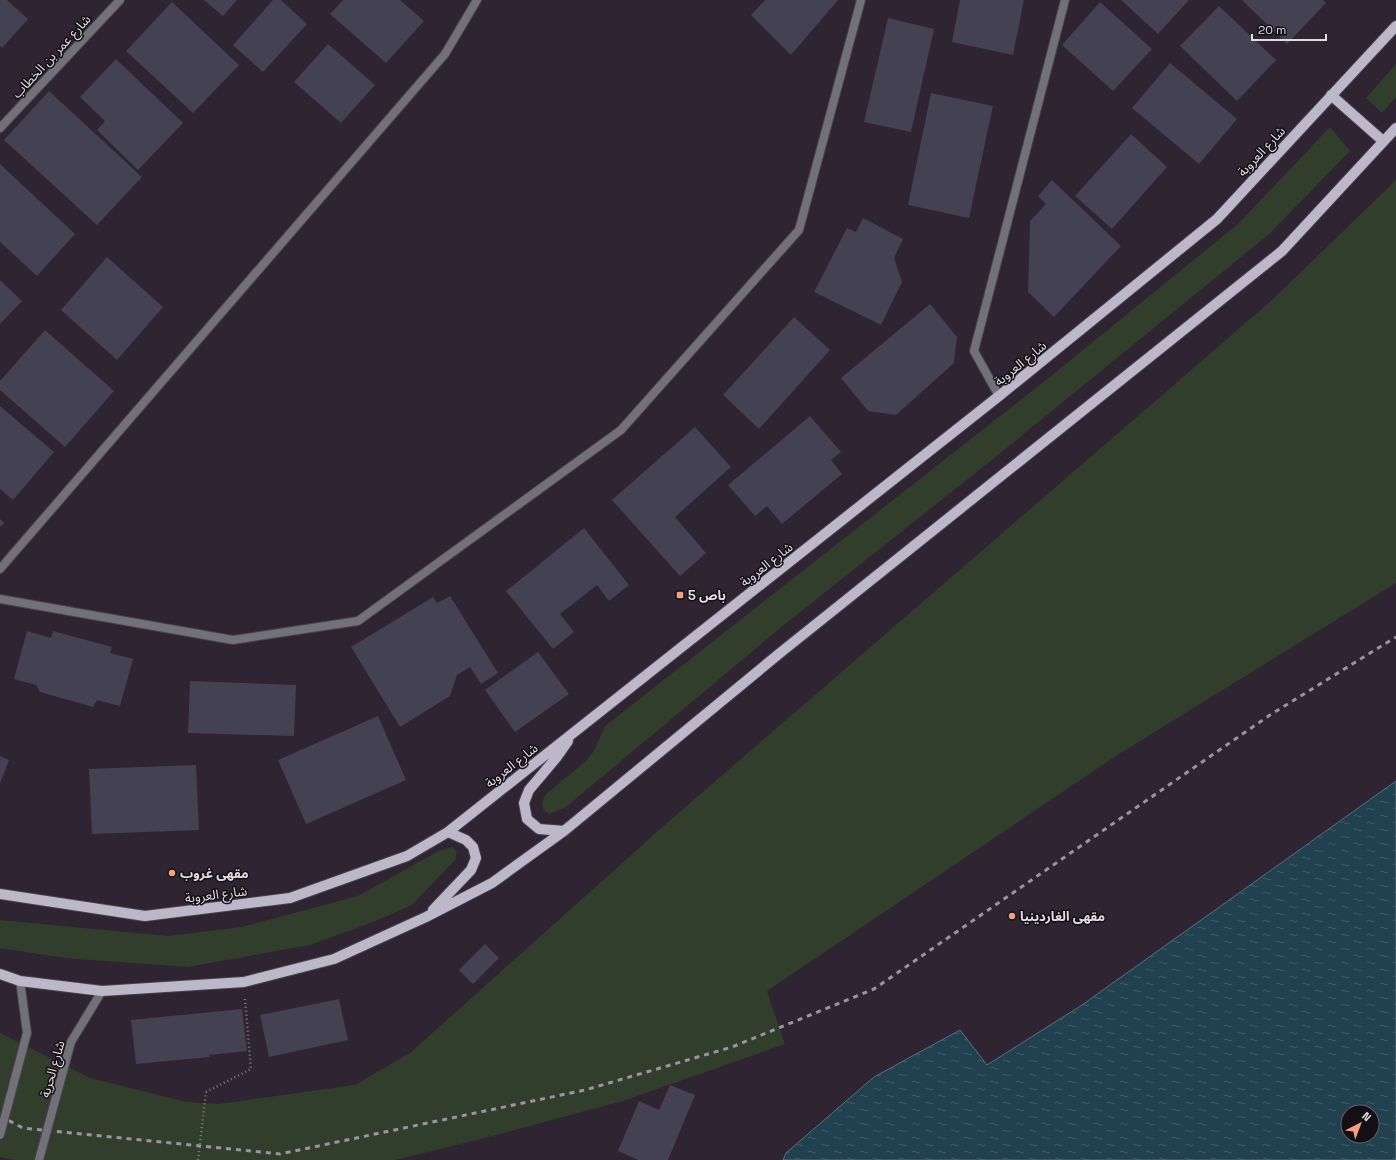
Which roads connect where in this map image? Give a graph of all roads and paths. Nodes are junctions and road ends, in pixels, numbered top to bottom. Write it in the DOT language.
graph roads {
  1 [pos="120,0"];
  2 [pos="477,0"];
  3 [pos="861,0"];
  4 [pos="1066,0"];
  5 [pos="1396,26"];
  6 [pos="1331,95"];
  7 [pos="0,128"];
  8 [pos="1396,128"];
  9 [pos="1383,141"];
  10 [pos="999,396"];
  11 [pos="0,569"];
  12 [pos="0,599"];
  13 [pos="573,733"];
  14 [pos="564,831"];
  15 [pos="448,832"];
  16 [pos="0,894"];
  17 [pos="426,917"];
  18 [pos="0,974"];
  19 [pos="20,981"];
  20 [pos="244,982"];
  21 [pos="102,991"];
  22 [pos="0,1135"];
  23 [pos="39,1160"];
  24 [pos="198,1160"];
  1 -- 7 [label="street, شارع عمر بن الخطاب"];
  2 -- 11 [label="street"];
  3 -- 12 [label="street"];
  4 -- 10 [label="street"];
  5 -- 6 [label="main road, شارع العروبة"];
  6 -- 9 [label="main road"];
  6 -- 10 [label="main road, شارع العروبة"];
  8 -- 9 [label="main road"];
  9 -- 14 [label="main road"];
  10 -- 13 [label="main road, شارع العروبة"];
  13 -- 14 [label="main road"];
  13 -- 15 [label="main road, شارع العروبة"];
  14 -- 17 [label="main road"];
  15 -- 16 [label="main road, شارع العروبة"];
  15 -- 17 [label="main road"];
  17 -- 20 [label="main road"];
  18 -- 19 [label="main road"];
  19 -- 21 [label="main road"];
  19 -- 22 [label="street, bridge"];
  20 -- 21 [label="main road"];
  20 -- 24 [label="path, bridge"];
  21 -- 23 [label="street, شارع الحرية, bridge"];
}
